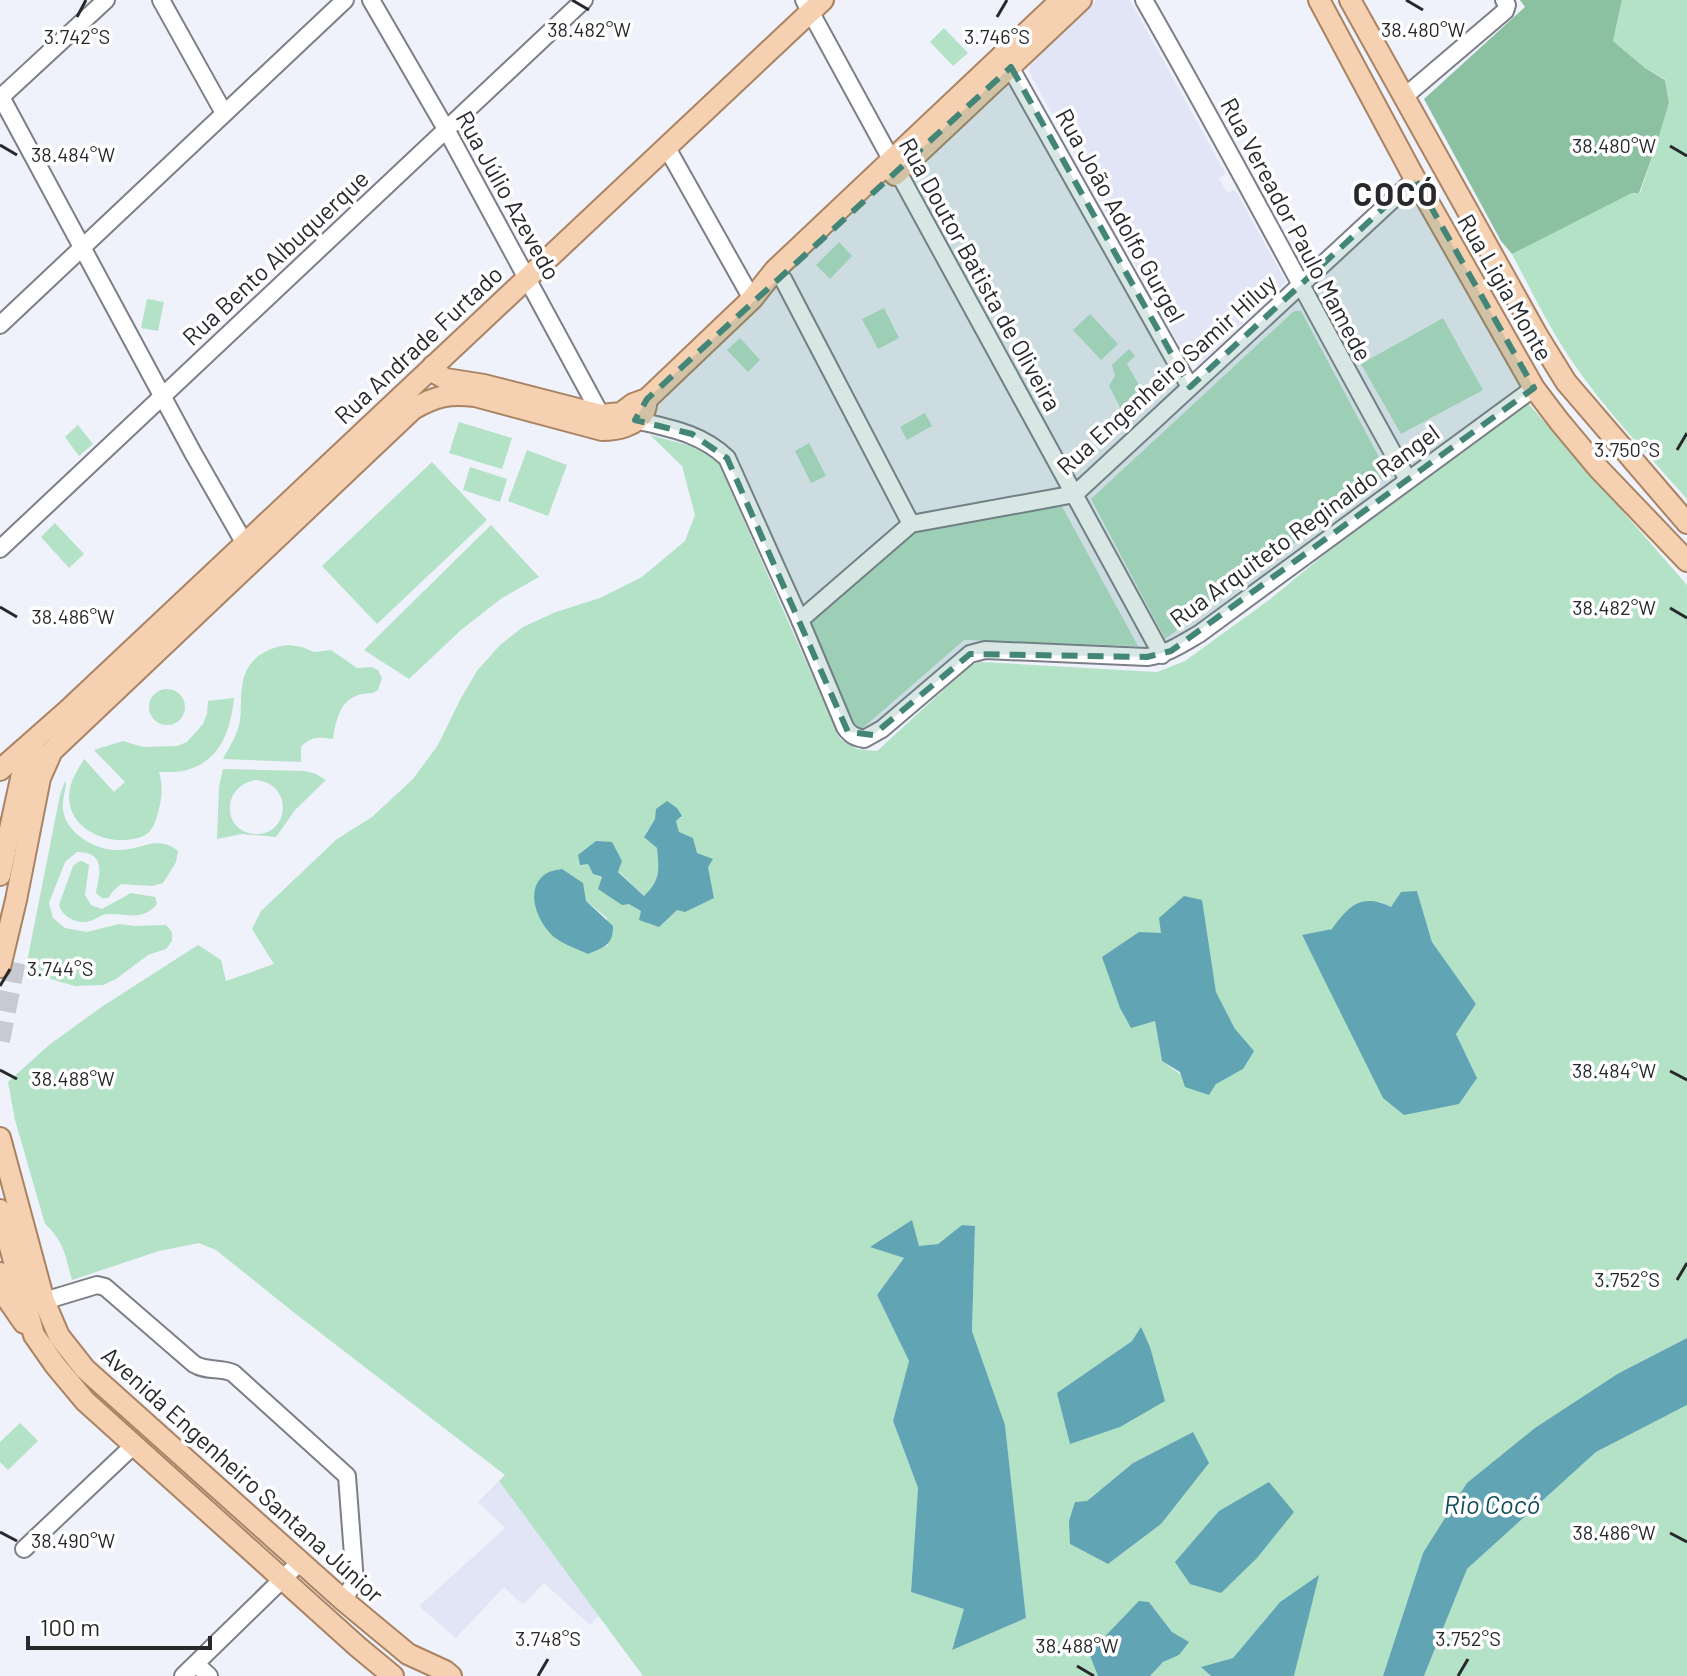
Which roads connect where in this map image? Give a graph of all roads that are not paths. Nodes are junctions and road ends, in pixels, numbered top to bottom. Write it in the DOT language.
graph roads {
  1 [pos="106,0"];
  2 [pos="161,0"];
  3 [pos="345,0"];
  4 [pos="371,0"];
  5 [pos="584,0"];
  6 [pos="1061,0"];
  7 [pos="1081,0"];
  8 [pos="1144,0"];
  9 [pos="1319,0"];
  10 [pos="1350,0"];
  11 [pos="1504,0"];
  12 [pos="812,4"];
  13 [pos="1007,61"];
  14 [pos="0,97"];
  15 [pos="1404,97"];
  16 [pos="224,113"];
  17 [pos="446,129"];
  18 [pos="667,148"];
  19 [pos="894,166"];
  20 [pos="1415,179"];
  21 [pos="82,248"];
  22 [pos="527,277"];
  23 [pos="783,279"];
  24 [pos="1300,285"];
  25 [pos="752,299"];
  26 [pos="0,325"];
  27 [pos="433,366"];
  28 [pos="484,385"];
  29 [pos="1190,387"];
  30 [pos="1534,388"];
  31 [pos="163,397"];
  32 [pos="647,399"];
  33 [pos="561,405"];
  34 [pos="514,407"];
  35 [pos="601,415"];
  36 [pos="635,420"];
  37 [pos="1408,480"];
  38 [pos="1075,494"];
  39 [pos="1687,523"];
  40 [pos="911,524"];
  41 [pos="1662,535"];
  42 [pos="0,549"];
  43 [pos="249,551"];
  44 [pos="1687,554"];
  45 [pos="1687,561"];
  46 [pos="800,620"];
  47 [pos="1162,655"];
  48 [pos="50,727"];
  49 [pos="0,770"];
  50 [pos="3,840"];
  51 [pos="0,875"];
  52 [pos="8,961"];
  53 [pos="0,1138"];
  54 [pos="0,1210"];
  55 [pos="2,1286"];
  56 [pos="44,1301"];
  57 [pos="34,1335"];
  58 [pos="134,1445"];
  59 [pos="24,1549"];
  60 [pos="300,1562"];
  61 [pos="284,1579"];
  62 [pos="343,1600"];
  63 [pos="408,1654"];
  64 [pos="190,1670"];
  65 [pos="209,1676"];
  66 [pos="393,1676"];
  67 [pos="432,1676"];
  68 [pos="451,1676"];
  1 -- 14 [label="street"];
  2 -- 16 [label="street"];
  3 -- 16 [label="street"];
  4 -- 17 [label="street, Rua Júlio Azevedo"];
  5 -- 17 [label="street, Rua Bento Albuquerque"];
  6 -- 13 [label="main road"];
  7 -- 13 [label="main road"];
  8 -- 24 [label="street, Rua Vereador Paulo Mamede"];
  9 -- 20 [label="main road, Rua Ligia Monte"];
  10 -- 15 [label="main road, Rua Ligia Monte"];
  11 -- 15 [label="street"];
  12 -- 18 [label="main road, Rua Andrade Furtado"];
  12 -- 19 [label="street, Rua Doutor Batista de Oliveira"];
  13 -- 19 [label="main road"];
  13 -- 29 [label="street, Rua João Adolfo Gurgel"];
  14 -- 21 [label="street"];
  15 -- 39 [label="main road, Rua Ligia Monte"];
  16 -- 21 [label="street"];
  17 -- 22 [label="street, Rua Júlio Azevedo"];
  17 -- 31 [label="street, Rua Bento Albuquerque"];
  18 -- 22 [label="main road, Rua Andrade Furtado"];
  18 -- 25 [label="street"];
  19 -- 23 [label="main road"];
  19 -- 25 [label="main road"];
  19 -- 38 [label="street, Rua Doutor Batista de Oliveira"];
  20 -- 24 [label="street, Rua Engenheiro Samir Hiluy"];
  20 -- 30 [label="main road, Rua Ligia Monte"];
  21 -- 26 [label="street"];
  21 -- 31 [label="street"];
  22 -- 27 [label="main road, Rua Andrade Furtado"];
  22 -- 35 [label="street, Rua Júlio Azevedo"];
  23 -- 25 [label="main road"];
  23 -- 40 [label="street"];
  24 -- 29 [label="street, Rua Engenheiro Samir Hiluy"];
  24 -- 37 [label="street, Rua Vereador Paulo Mamede"];
  25 -- 32 [label="main road"];
  27 -- 28 [label="main road"];
  27 -- 43 [label="main road, Rua Andrade Furtado"];
  28 -- 33 [label="main road"];
  28 -- 34 [label="main road"];
  29 -- 38 [label="street, Rua Engenheiro Samir Hiluy"];
  30 -- 37 [label="street, Rua Arquiteto Reginaldo Rangel"];
  30 -- 41 [label="main road, Rua Ligia Monte"];
  31 -- 42 [label="street, Rua Bento Albuquerque"];
  31 -- 43 [label="street"];
  32 -- 35 [label="main road"];
  32 -- 36 [label="main road"];
  33 -- 34 [label="main road"];
  33 -- 35 [label="main road"];
  34 -- 36 [label="main road"];
  34 -- 43 [label="main road"];
  36 -- 46 [label="street, Rua Arquiteto Reginaldo Rangel"];
  37 -- 47 [label="street, Rua Arquiteto Reginaldo Rangel"];
  38 -- 40 [label="street, Rua Engenheiro Samir Hiluy"];
  38 -- 47 [label="street, Rua Doutor Batista de Oliveira"];
  40 -- 46 [label="street"];
  41 -- 44 [label="main road"];
  41 -- 45 [label="main road"];
  43 -- 48 [label="main road, Rua Andrade Furtado"];
  43 -- 52 [label="main road"];
  46 -- 47 [label="street, Rua Arquiteto Reginaldo Rangel"];
  48 -- 49 [label="main road"];
  48 -- 50 [label="main road"];
  50 -- 51 [label="main road"];
  53 -- 56 [label="main road, Avenida Engenheiro Santana Júnior"];
  54 -- 57 [label="main road, Avenida Engenheiro Santana Júnior"];
  55 -- 57 [label="main road"];
  56 -- 60 [label="main road, Avenida Engenheiro Santana Júnior"];
  56 -- 62 [label="street"];
  57 -- 58 [label="main road, Avenida Engenheiro Santana Júnior"];
  58 -- 59 [label="street"];
  58 -- 61 [label="main road, Avenida Engenheiro Santana Júnior"];
  60 -- 61 [label="street"];
  60 -- 62 [label="main road, Avenida Engenheiro Santana Júnior"];
  61 -- 64 [label="street"];
  61 -- 66 [label="main road, Avenida Engenheiro Santana Júnior"];
  62 -- 63 [label="main road, Avenida Engenheiro Santana Júnior"];
  63 -- 67 [label="main road"];
  63 -- 68 [label="main road, Avenida Engenheiro Santana Júnior"];
  64 -- 65 [label="street"];
}
